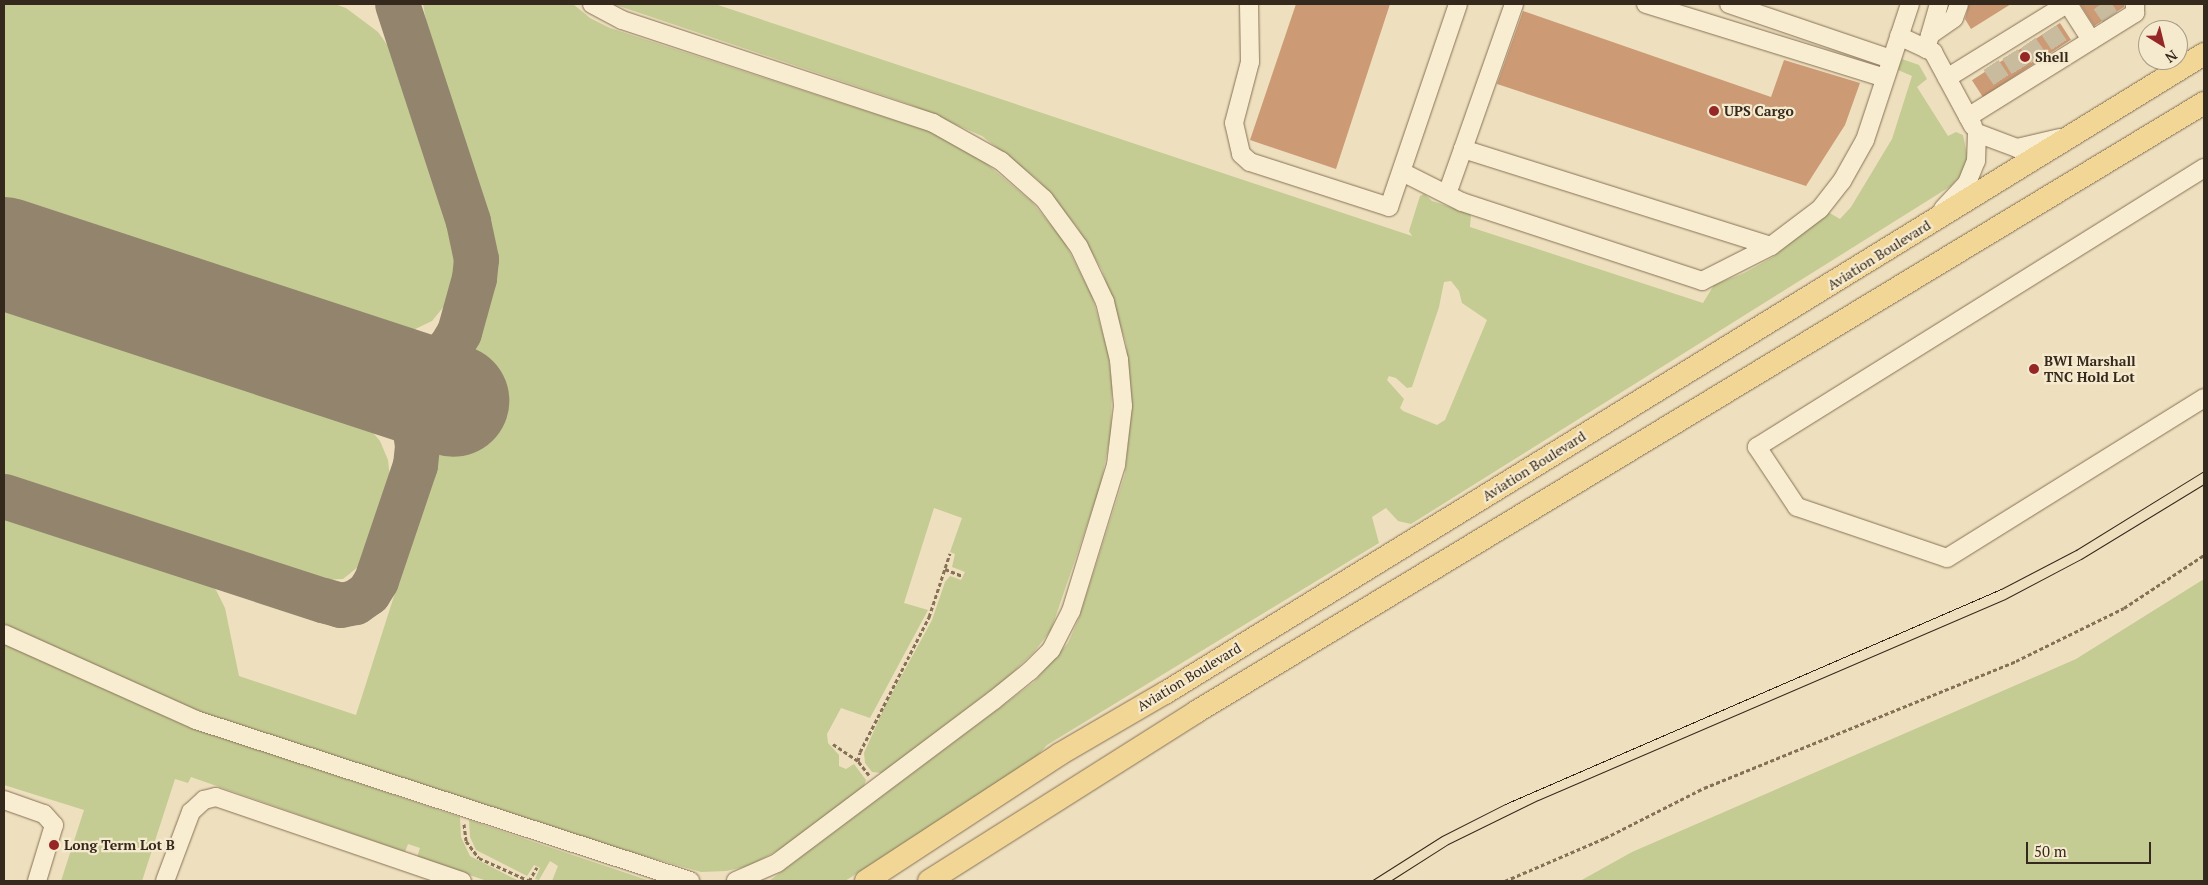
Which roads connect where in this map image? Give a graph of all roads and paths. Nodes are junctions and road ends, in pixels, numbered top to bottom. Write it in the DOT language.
graph roads {
  1 [pos="592,4"];
  2 [pos="1249,4"];
  3 [pos="1458,4"];
  4 [pos="1514,4"];
  5 [pos="1646,4"];
  6 [pos="1729,4"];
  7 [pos="1910,4"];
  8 [pos="1939,4"];
  9 [pos="1959,4"];
  10 [pos="2067,4"];
  11 [pos="2138,7"];
  12 [pos="1899,36"];
  13 [pos="2091,40"];
  14 [pos="1928,42"];
  15 [pos="2204,54"];
  16 [pos="1891,59"];
  17 [pos="1885,78"];
  18 [pos="1947,78"];
  19 [pos="2204,103"];
  20 [pos="1968,116"];
  21 [pos="2204,116"];
  22 [pos="2159,130"];
  23 [pos="1977,133"];
  24 [pos="2073,135"];
  25 [pos="1463,150"];
  26 [pos="2204,168"];
  27 [pos="1402,172"];
  28 [pos="1447,194"];
  29 [pos="1929,224"];
  30 [pos="1771,246"];
  31 [pos="2204,398"];
  32 [pos="950,553"];
  33 [pos="2204,555"];
  34 [pos="945,569"];
  35 [pos="962,576"];
  36 [pos="4,634"];
  37 [pos="833,744"];
  38 [pos="858,761"];
  39 [pos="878,788"];
  40 [pos="4,800"];
  41 [pos="466,809"];
  42 [pos="536,867"];
  43 [pos="37,881"];
  44 [pos="165,881"];
  45 [pos="462,881"];
  46 [pos="529,881"];
  47 [pos="690,881"];
  48 [pos="736,881"];
  49 [pos="866,881"];
  50 [pos="928,881"];
  51 [pos="1505,881"];
  1 -- 39 [label="lane"];
  2 -- 27 [label="lane"];
  3 -- 27 [label="lane"];
  4 -- 25 [label="lane"];
  5 -- 17 [label="lane"];
  6 -- 16 [label="lane"];
  7 -- 12 [label="lane"];
  8 -- 14 [label="lane"];
  9 -- 14 [label="lane"];
  10 -- 13 [label="lane"];
  10 -- 18 [label="lane"];
  11 -- 13 [label="lane"];
  12 -- 14 [label="lane"];
  12 -- 16 [label="lane"];
  13 -- 20 [label="lane"];
  14 -- 18 [label="lane"];
  15 -- 24 [label="main road, Aviation Boulevard"];
  16 -- 17 [label="lane"];
  17 -- 30 [label="lane"];
  18 -- 20 [label="lane"];
  19 -- 22 [label="main road"];
  20 -- 23 [label="lane"];
  21 -- 22 [label="main road"];
  22 -- 50 [label="main road"];
  23 -- 24 [label="lane"];
  23 -- 29 [label="lane"];
  24 -- 29 [label="main road, Aviation Boulevard"];
  25 -- 28 [label="lane"];
  25 -- 30 [label="lane"];
  26 -- 31 [label="lane"];
  27 -- 28 [label="lane"];
  28 -- 30 [label="lane"];
  29 -- 49 [label="main road, Aviation Boulevard"];
  32 -- 34 [label="path"];
  33 -- 51 [label="path"];
  34 -- 35 [label="path"];
  34 -- 38 [label="path"];
  36 -- 41 [label="lane"];
  37 -- 38 [label="path"];
  38 -- 39 [label="path"];
  39 -- 48 [label="lane"];
  40 -- 43 [label="lane"];
  41 -- 46 [label="path"];
  41 -- 47 [label="lane"];
  42 -- 46 [label="path"];
  44 -- 45 [label="lane"];
}
